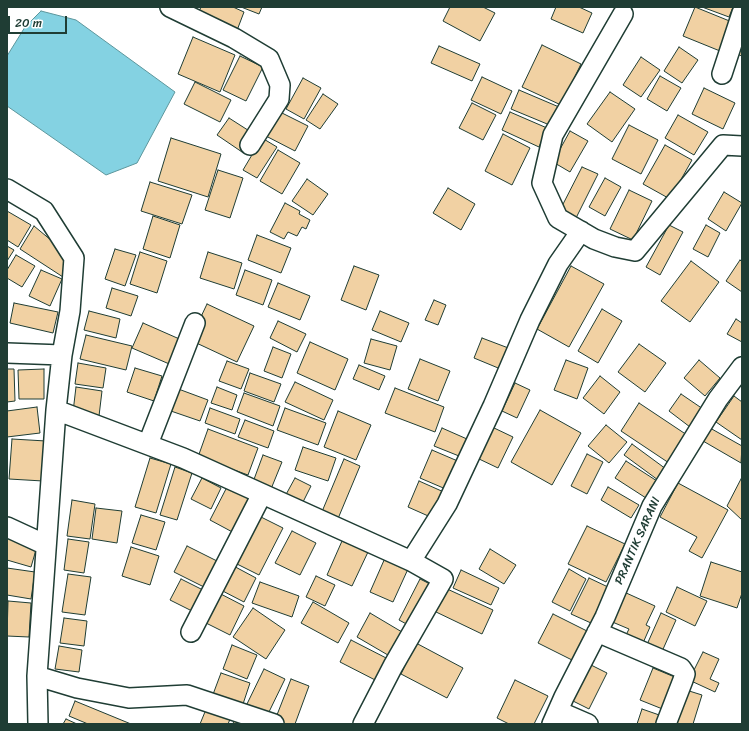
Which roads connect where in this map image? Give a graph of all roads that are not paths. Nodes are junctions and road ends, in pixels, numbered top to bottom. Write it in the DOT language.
graph roads {
  1 [pos="170,7"];
  2 [pos="620,9"];
  3 [pos="742,13"];
  4 [pos="722,74"];
  5 [pos="250,145"];
  6 [pos="742,146"];
  7 [pos="7,189"];
  8 [pos="581,231"];
  9 [pos="195,323"];
  10 [pos="7,353"];
  11 [pos="62,355"];
  12 [pos="742,367"];
  13 [pos="56,410"];
  14 [pos="148,444"];
  15 [pos="262,494"];
  16 [pos="7,527"];
  17 [pos="46,545"];
  18 [pos="411,561"];
  19 [pos="191,632"];
  20 [pos="597,632"];
  21 [pos="37,676"];
  22 [pos="555,718"];
  23 [pos="38,724"];
  24 [pos="274,724"];
  25 [pos="363,724"];
  26 [pos="588,724"];
  27 [pos="666,724"];
  1 -- 5 [label="street"];
  2 -- 8 [label="street"];
  3 -- 4 [label="street"];
  6 -- 8 [label="street"];
  7 -- 11 [label="street"];
  8 -- 18 [label="street"];
  9 -- 14 [label="street"];
  10 -- 11 [label="street"];
  11 -- 13 [label="street"];
  12 -- 20 [label="street, PRANTIK SARANI"];
  13 -- 14 [label="street"];
  13 -- 17 [label="street"];
  14 -- 15 [label="street"];
  15 -- 18 [label="street"];
  15 -- 19 [label="street"];
  16 -- 17 [label="street"];
  17 -- 21 [label="street"];
  18 -- 25 [label="street"];
  20 -- 22 [label="street, PRANTIK SARANI"];
  20 -- 27 [label="street"];
  21 -- 23 [label="street"];
  21 -- 24 [label="street"];
  22 -- 26 [label="street"];
}
